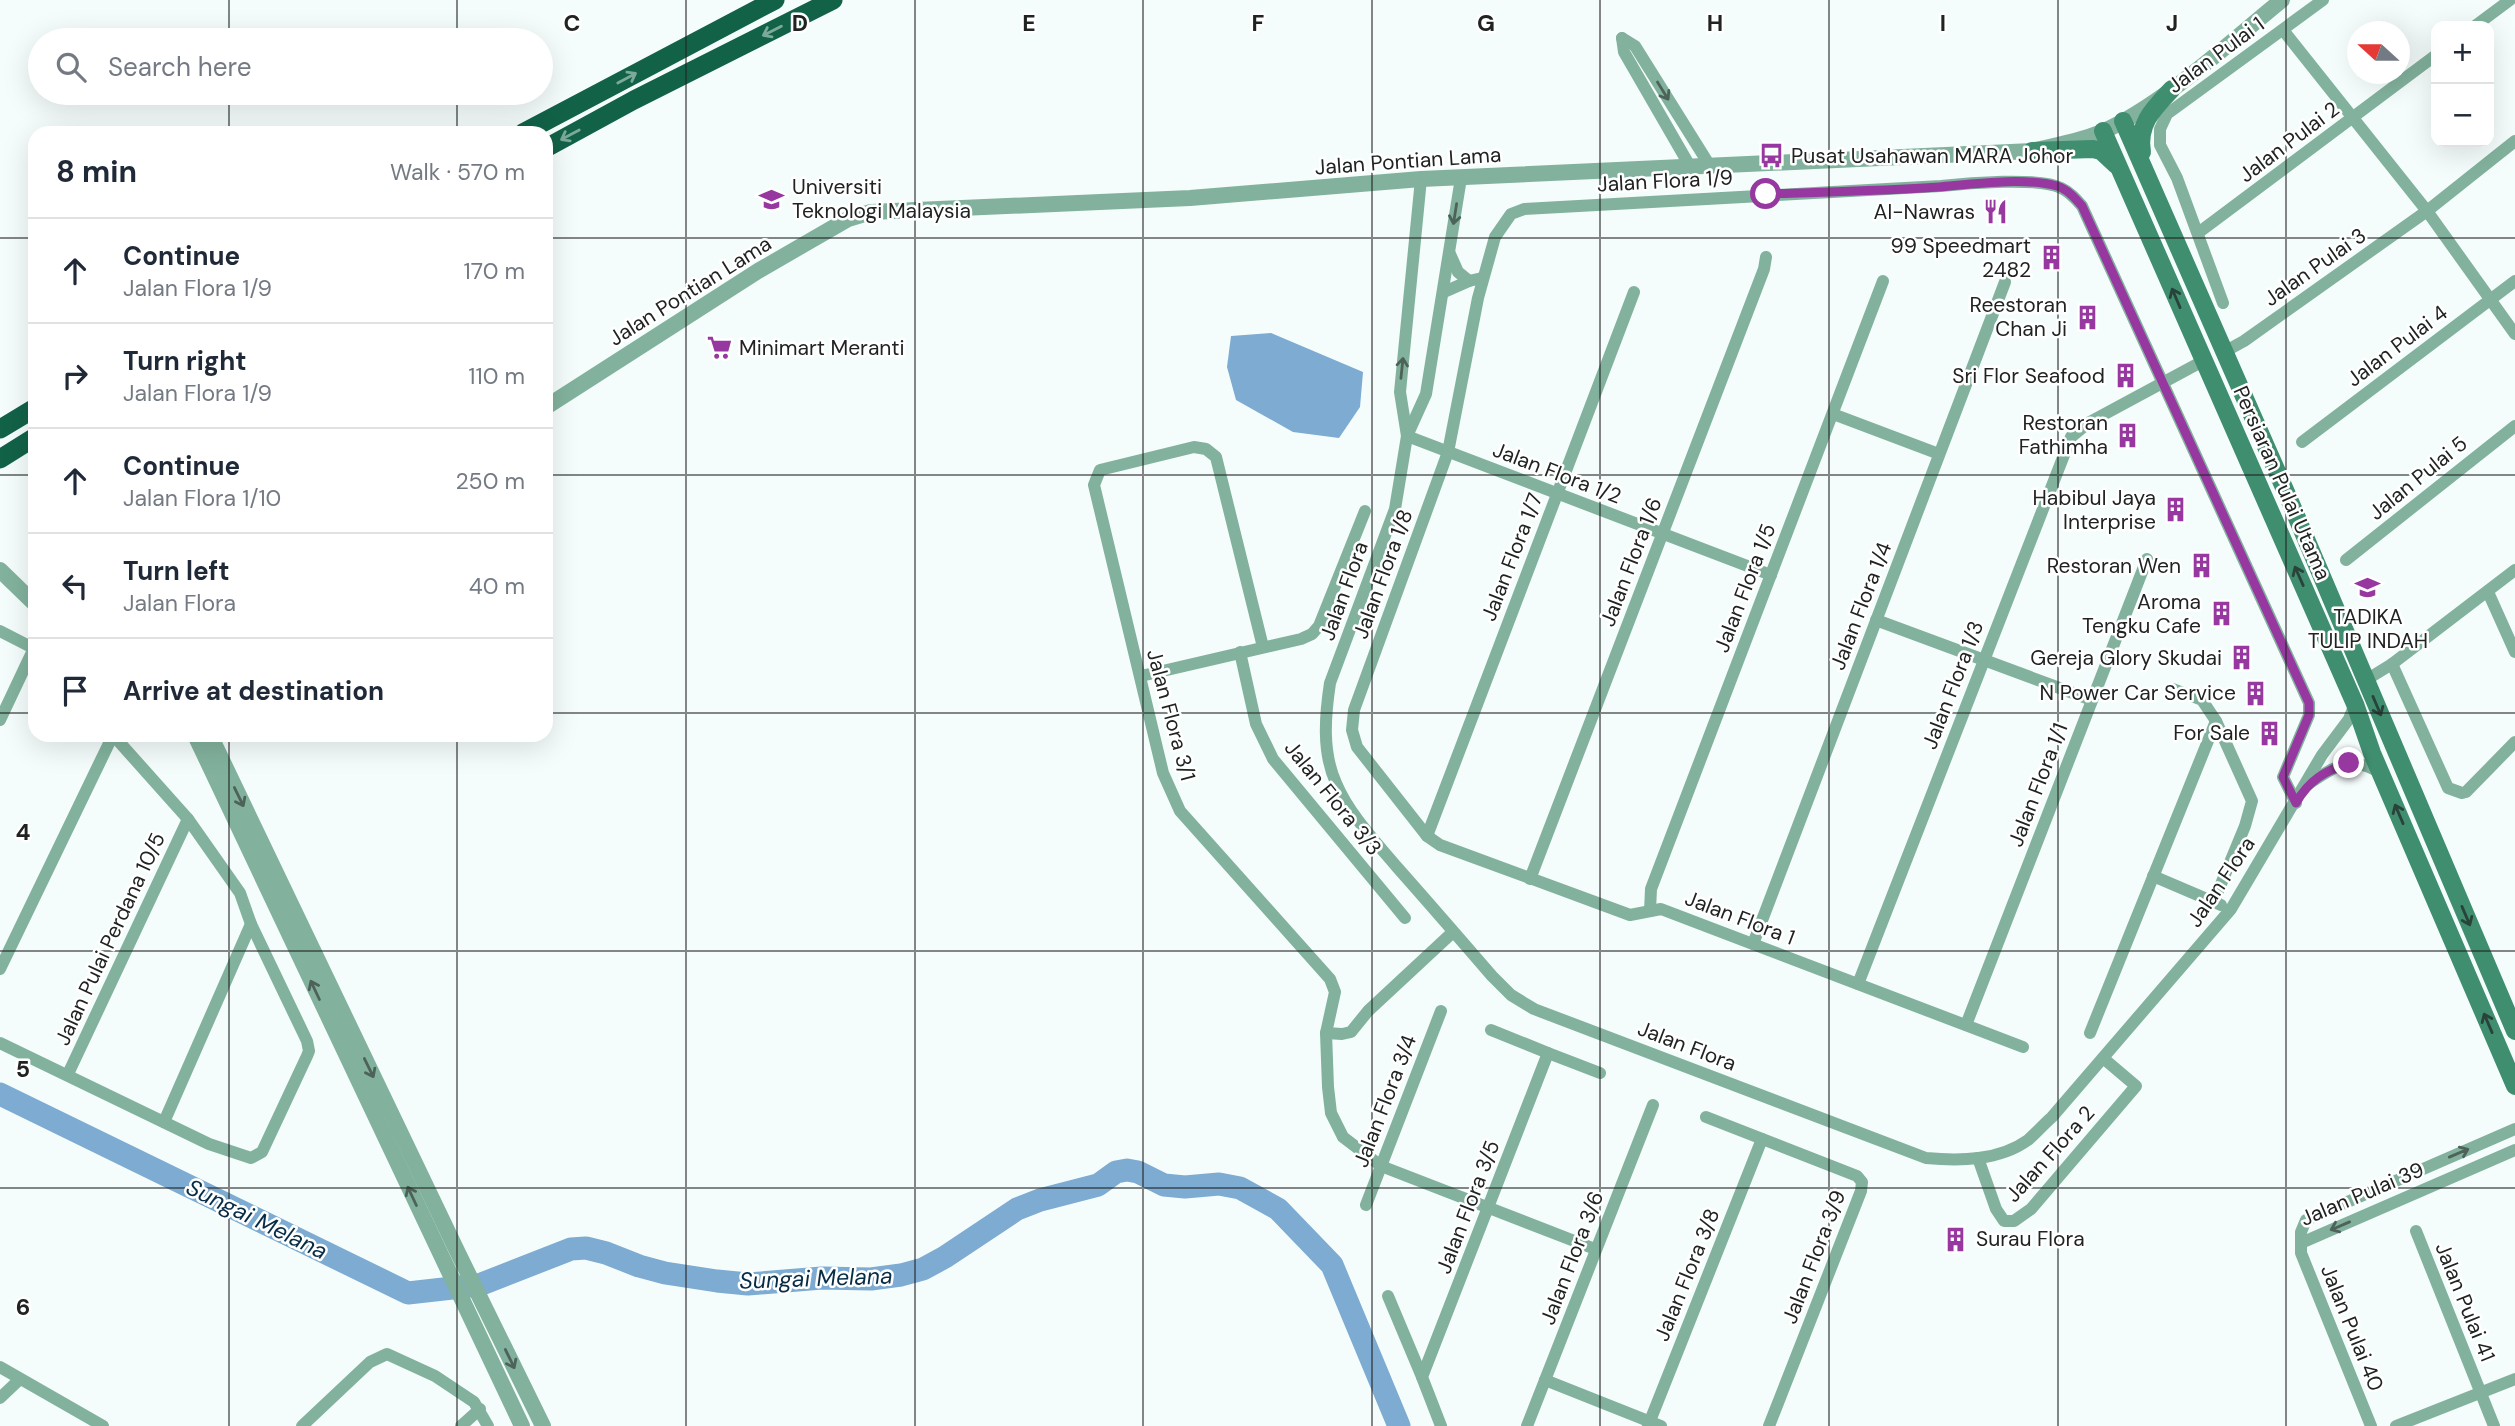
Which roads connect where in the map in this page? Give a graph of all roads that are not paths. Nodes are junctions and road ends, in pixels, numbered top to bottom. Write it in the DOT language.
graph roads {
  1 [pos="775,0"];
  2 [pos="833,0"];
  3 [pos="2282,0"];
  4 [pos="2323,0"];
  5 [pos="2510,0"];
  6 [pos="2482,21"];
  7 [pos="2283,30"];
  8 [pos="2431,59"];
  9 [pos="2172,89"];
  10 [pos="2353,118"];
  11 [pos="2123,121"];
  12 [pos="536,126"];
  13 [pos="2103,131"];
  14 [pos="2515,141"];
  15 [pos="553,144"];
  16 [pos="2032,151"];
  17 [pos="1710,166"];
  18 [pos="1691,168"];
  19 [pos="2147,176"];
  20 [pos="2124,177"];
  21 [pos="1461,178"];
  22 [pos="1421,179"];
  23 [pos="2427,211"];
  24 [pos="2198,233"];
  25 [pos="1450,250"];
  26 [pos="1766,257"];
  27 [pos="1482,278"];
  28 [pos="1469,281"];
  29 [pos="1883,281"];
  30 [pos="2515,281"];
  31 [pos="2005,282"];
  32 [pos="1444,292"];
  33 [pos="1634,292"];
  34 [pos="2490,300"];
  35 [pos="2223,303"];
  36 [pos="2515,334"];
  37 [pos="2224,352"];
  38 [pos="2203,361"];
  39 [pos="2163,383"];
  40 [pos="553,403"];
  41 [pos="28,412"];
  42 [pos="1832,414"];
  43 [pos="2515,426"];
  44 [pos="0,429"];
  45 [pos="1407,436"];
  46 [pos="2302,442"];
  47 [pos="28,443"];
  48 [pos="28,444"];
  49 [pos="1448,452"];
  50 [pos="1939,454"];
  51 [pos="0,459"];
  52 [pos="0,464"];
  53 [pos="1557,493"];
  54 [pos="1365,511"];
  55 [pos="1663,534"];
  56 [pos="2147,559"];
  57 [pos="2346,560"];
  58 [pos="0,570"];
  59 [pos="2515,570"];
  60 [pos="1771,575"];
  61 [pos="2488,592"];
  62 [pos="28,597"];
  63 [pos="1876,620"];
  64 [pos="0,631"];
  65 [pos="28,646"];
  66 [pos="1263,647"];
  67 [pos="1240,652"];
  68 [pos="2515,652"];
  69 [pos="1984,660"];
  70 [pos="28,662"];
  71 [pos="2392,664"];
  72 [pos="1141,676"];
  73 [pos="2366,680"];
  74 [pos="2174,689"];
  75 [pos="2092,700"];
  76 [pos="2355,704"];
  77 [pos="1354,710"];
  78 [pos="0,720"];
  79 [pos="2217,721"];
  80 [pos="110,742"];
  81 [pos="119,742"];
  82 [pos="198,742"];
  83 [pos="213,742"];
  84 [pos="2515,742"];
  85 [pos="2382,774"];
  86 [pos="2305,786"];
  87 [pos="2296,803"];
  88 [pos="188,819"];
  89 [pos="1427,836"];
  90 [pos="2153,876"];
  91 [pos="1530,879"];
  92 [pos="2214,901"];
  93 [pos="2231,909"];
  94 [pos="1650,911"];
  95 [pos="1405,918"];
  96 [pos="251,924"];
  97 [pos="1453,932"];
  98 [pos="1753,944"];
  99 [pos="0,969"];
  100 [pos="1858,984"];
  101 [pos="1441,1011"];
  102 [pos="1966,1025"];
  103 [pos="1491,1030"];
  104 [pos="2515,1031"];
  105 [pos="2090,1032"];
  106 [pos="1326,1033"];
  107 [pos="0,1043"];
  108 [pos="2023,1047"];
  109 [pos="1548,1053"];
  110 [pos="2103,1058"];
  111 [pos="1600,1073"];
  112 [pos="68,1074"];
  113 [pos="2515,1086"];
  114 [pos="1653,1105"];
  115 [pos="1706,1116"];
  116 [pos="164,1122"];
  117 [pos="2515,1129"];
  118 [pos="1762,1139"];
  119 [pos="2515,1150"];
  120 [pos="1979,1158"];
  121 [pos="1381,1166"];
  122 [pos="1366,1205"];
  123 [pos="1489,1207"];
  124 [pos="2416,1231"];
  125 [pos="2301,1243"];
  126 [pos="1595,1249"];
  127 [pos="1388,1296"];
  128 [pos="0,1367"];
  129 [pos="1423,1377"];
  130 [pos="19,1380"];
  131 [pos="1545,1380"];
  132 [pos="2515,1380"];
  133 [pos="2480,1393"];
  134 [pos="0,1398"];
  135 [pos="480,1409"];
  136 [pos="1653,1425"];
  137 [pos="103,1426"];
  138 [pos="303,1426"];
  139 [pos="461,1426"];
  140 [pos="488,1426"];
  141 [pos="522,1426"];
  142 [pos="543,1426"];
  143 [pos="1441,1426"];
  144 [pos="1527,1426"];
  145 [pos="1769,1426"];
  146 [pos="2371,1426"];
  147 [pos="2396,1426"];
  148 [pos="2494,1426"];
  12 -- 1 [label="highway, one-way"];
  2 -- 15 [label="highway, one-way"];
  3 -- 9 [label="street, Jalan Pontian Lama"];
  4 -- 7 [label="street, Jalan Pulai 1"];
  5 -- 6 [label="street"];
  7 -- 10 [label="street"];
  7 -- 24 [label="street, Jalan Pulai 1"];
  8 -- 10 [label="street, Jalan Pulai 2"];
  9 -- 11 [label="street, Jalan Pontian Lama"];
  9 -- 19 [label="main road"];
  10 -- 23 [label="street"];
  10 -- 24 [label="street, Jalan Pulai 2"];
  11 -- 13 [label="street, Jalan Pontian Lama"];
  11 -- 19 [label="main road, Persiaran Pulai Utama"];
  13 -- 16 [label="street, Jalan Pontian Lama"];
  13 -- 20 [label="main road, Persiaran Pulai Utama"];
  14 -- 23 [label="street, Jalan Pulai 3"];
  16 -- 17 [label="street, Jalan Pontian Lama"];
  16 -- 20 [label="main road"];
  17 -- 18 [label="street, Jalan Pontian Lama"];
  18 -- 17 [label="street, one-way"];
  18 -- 21 [label="street, Jalan Pontian Lama"];
  19 -- 37 [label="main road, Persiaran Pulai Utama"];
  38 -- 20 [label="main road, Persiaran Pulai Utama, one-way"];
  21 -- 22 [label="street, Jalan Pontian Lama"];
  21 -- 25 [label="street, Jalan Flora, one-way"];
  22 -- 40 [label="street, Jalan Pontian Lama"];
  45 -- 22 [label="street, Jalan Flora, one-way"];
  23 -- 34 [label="street"];
  23 -- 37 [label="street, Jalan Pulai 3"];
  24 -- 35 [label="street, Jalan Pulai 1"];
  25 -- 28 [label="street"];
  25 -- 32 [label="street, Jalan Flora"];
  26 -- 55 [label="street, Jalan Flora 1/6"];
  27 -- 28 [label="street"];
  27 -- 39 [label="street, Jalan Flora 1/9"];
  27 -- 49 [label="street, Jalan Flora 1/9"];
  28 -- 32 [label="street"];
  29 -- 42 [label="street, Jalan Flora 1/5"];
  30 -- 34 [label="street, Jalan Pulai 4"];
  31 -- 50 [label="street, Jalan Flora 1/4"];
  32 -- 45 [label="street, Jalan Flora"];
  33 -- 53 [label="street, Jalan Flora 1/7"];
  34 -- 36 [label="street"];
  34 -- 46 [label="street, Jalan Pulai 4"];
  37 -- 38 [label="main road"];
  37 -- 73 [label="main road, Persiaran Pulai Utama"];
  38 -- 39 [label="street, Jalan Flora 1/3"];
  76 -- 38 [label="main road, Persiaran Pulai Utama, one-way"];
  39 -- 69 [label="street, Jalan Flora 1/3"];
  39 -- 87 [label="street, Jalan Flora 1/9"];
  41 -- 44 [label="highway"];
  42 -- 50 [label="street"];
  42 -- 60 [label="street, Jalan Flora 1/5"];
  43 -- 57 [label="street, Jalan Pulai 5"];
  45 -- 49 [label="street, Jalan Flora 1/2"];
  45 -- 97 [label="street, Jalan Flora"];
  47 -- 51 [label="highway"];
  48 -- 52 [label="street"];
  49 -- 53 [label="street, Jalan Flora 1/2"];
  49 -- 77 [label="street, Jalan Flora 1/8"];
  50 -- 63 [label="street, Jalan Flora 1/4"];
  53 -- 55 [label="street, Jalan Flora 1/2"];
  53 -- 89 [label="street, Jalan Flora 1/7"];
  54 -- 66 [label="street"];
  55 -- 60 [label="street, Jalan Flora 1/2"];
  55 -- 91 [label="street, Jalan Flora 1/6"];
  56 -- 75 [label="street, Jalan Flora 1/1"];
  58 -- 62 [label="street"];
  59 -- 61 [label="street"];
  60 -- 94 [label="street, Jalan Flora 1/5"];
  61 -- 68 [label="street"];
  61 -- 71 [label="street"];
  63 -- 69 [label="street"];
  63 -- 98 [label="street, Jalan Flora 1/4"];
  64 -- 65 [label="street"];
  66 -- 67 [label="street"];
  66 -- 72 [label="street, Jalan Flora 3/1"];
  67 -- 72 [label="street"];
  67 -- 95 [label="street, Jalan Flora 3/3"];
  69 -- 75 [label="street"];
  69 -- 100 [label="street, Jalan Flora 1/3"];
  70 -- 78 [label="street"];
  71 -- 73 [label="street"];
  71 -- 84 [label="street"];
  72 -- 106 [label="street, Jalan Flora 3/1"];
  73 -- 104 [label="main road, Persiaran Pulai Utama, one-way"];
  74 -- 79 [label="street"];
  75 -- 102 [label="street, Jalan Flora 1/1"];
  76 -- 85 [label="main road, Persiaran Pulai Utama"];
  76 -- 86 [label="street, Jalan Flora"];
  77 -- 89 [label="street, Jalan Flora 1"];
  79 -- 90 [label="street"];
  79 -- 92 [label="street"];
  80 -- 99 [label="street"];
  81 -- 88 [label="street"];
  141 -- 82 [label="street, one-way"];
  83 -- 142 [label="street, one-way"];
  85 -- 86 [label="street"];
  113 -- 85 [label="main road, Persiaran Pulai Utama, one-way"];
  86 -- 87 [label="street, Jalan Flora"];
  87 -- 93 [label="street, Jalan Flora"];
  88 -- 96 [label="street"];
  88 -- 112 [label="street, Jalan Pulai Perdana 10/5"];
  89 -- 91 [label="street, Jalan Flora 1"];
  90 -- 92 [label="street"];
  90 -- 105 [label="street"];
  91 -- 94 [label="street, Jalan Flora 1"];
  92 -- 93 [label="street"];
  93 -- 110 [label="street, Jalan Flora"];
  94 -- 98 [label="street, Jalan Flora 1"];
  96 -- 116 [label="street"];
  96 -- 116 [label="street"];
  97 -- 106 [label="street"];
  97 -- 120 [label="street, Jalan Flora"];
  98 -- 100 [label="street, Jalan Flora 1"];
  100 -- 102 [label="street, Jalan Flora 1"];
  101 -- 121 [label="street, Jalan Flora 3/4"];
  102 -- 108 [label="street, Jalan Flora 1"];
  103 -- 109 [label="street"];
  106 -- 121 [label="street, Jalan Flora 3/1"];
  107 -- 112 [label="street"];
  109 -- 111 [label="street"];
  109 -- 123 [label="street, Jalan Flora 3/5"];
  110 -- 120 [label="street, Jalan Flora"];
  110 -- 120 [label="street, Jalan Flora 2"];
  112 -- 116 [label="street"];
  114 -- 126 [label="street, Jalan Flora 3/6"];
  115 -- 118 [label="street, Jalan Flora 3/9"];
  125 -- 117 [label="street, Jalan Pulai 39, one-way"];
  118 -- 136 [label="street, Jalan Flora 3/8"];
  118 -- 145 [label="street, Jalan Flora 3/9"];
  119 -- 125 [label="street, Jalan Pulai 39, one-way"];
  121 -- 122 [label="street, Jalan Flora 3/4"];
  121 -- 123 [label="street, Jalan Flora 3/1"];
  123 -- 126 [label="street, Jalan Flora 3/1"];
  123 -- 129 [label="street, Jalan Flora 3/5"];
  124 -- 133 [label="street, Jalan Pulai 41"];
  125 -- 146 [label="street, Jalan Pulai 40"];
  126 -- 131 [label="street, Jalan Flora 3/6"];
  127 -- 129 [label="street"];
  128 -- 130 [label="street"];
  129 -- 143 [label="street"];
  130 -- 134 [label="street"];
  130 -- 137 [label="street"];
  131 -- 136 [label="street"];
  131 -- 144 [label="street, Jalan Flora 3/6"];
  132 -- 133 [label="street"];
  133 -- 147 [label="street"];
  133 -- 148 [label="street, Jalan Pulai 41"];
  135 -- 138 [label="street"];
  135 -- 139 [label="street"];
  135 -- 140 [label="street"];
}
